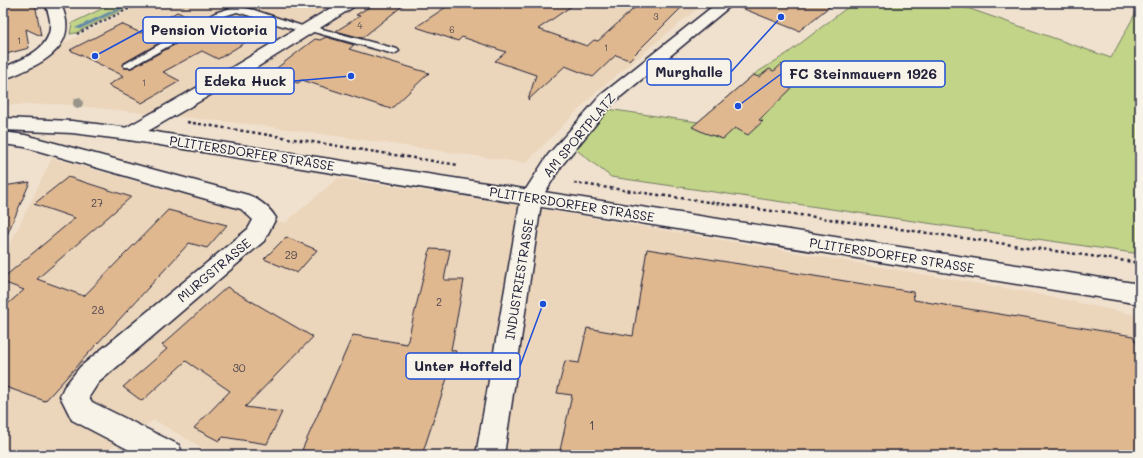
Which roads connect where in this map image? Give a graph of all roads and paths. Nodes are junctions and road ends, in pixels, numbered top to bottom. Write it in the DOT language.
graph roads {
  1 [pos="52,3"];
  2 [pos="141,3"];
  3 [pos="350,3"];
  4 [pos="726,3"];
  5 [pos="307,29"];
  6 [pos="56,42"];
  7 [pos="394,51"];
  8 [pos="128,66"];
  9 [pos="3,74"];
  10 [pos="160,118"];
  11 [pos="3,124"];
  12 [pos="129,134"];
  13 [pos="3,138"];
  14 [pos="464,166"];
  15 [pos="537,188"];
  16 [pos="1140,263"];
  17 [pos="1140,294"];
  18 [pos="169,455"];
  19 [pos="490,455"];
  1 -- 6 [label="street"];
  2 -- 6 [label="path"];
  3 -- 5 [label="street"];
  4 -- 15 [label="street, AM SPORTPLATZ"];
  5 -- 7 [label="lane"];
  5 -- 8 [label="lane"];
  5 -- 10 [label="street"];
  6 -- 9 [label="street"];
  10 -- 12 [label="street"];
  10 -- 14 [label="path"];
  11 -- 12 [label="street, PLITTERSDORFER STRASSE"];
  12 -- 15 [label="street, PLITTERSDORFER STRASSE"];
  13 -- 18 [label="street, MURGSTRASSE"];
  15 -- 16 [label="path"];
  15 -- 17 [label="street, PLITTERSDORFER STRASSE"];
  15 -- 19 [label="street, INDUSTRIESTRASSE"];
}
